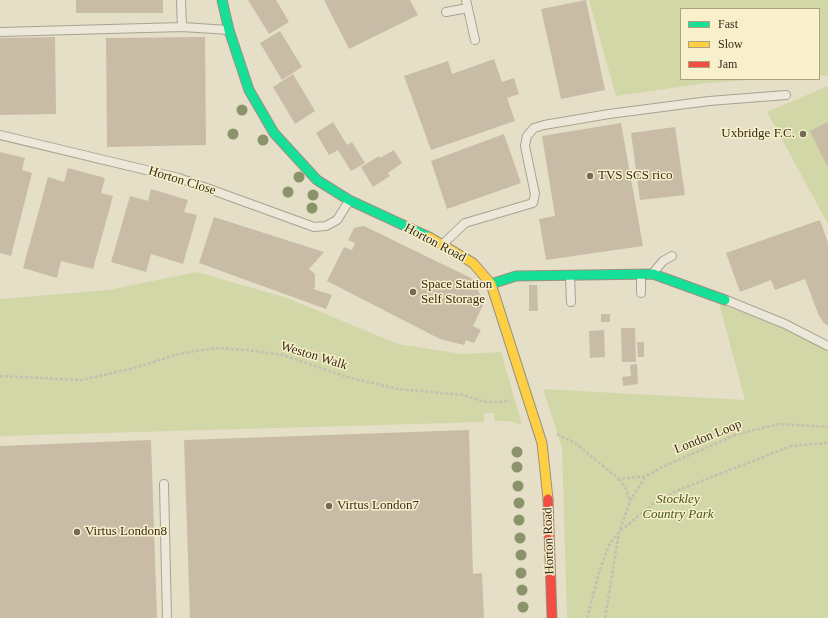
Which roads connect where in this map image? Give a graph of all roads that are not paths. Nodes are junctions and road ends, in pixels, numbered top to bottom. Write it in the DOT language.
graph roads {
  1 [pos="181,0"];
  2 [pos="222,0"];
  3 [pos="467,4"];
  4 [pos="446,12"];
  5 [pos="182,27"];
  6 [pos="229,30"];
  7 [pos="0,32"];
  8 [pos="475,40"];
  9 [pos="786,95"];
  10 [pos="0,135"];
  11 [pos="349,200"];
  12 [pos="443,244"];
  13 [pos="672,256"];
  14 [pos="570,274"];
  15 [pos="641,274"];
  16 [pos="653,274"];
  17 [pos="491,284"];
  18 [pos="641,293"];
  19 [pos="725,300"];
  20 [pos="571,302"];
  21 [pos="828,346"];
  22 [pos="164,484"];
  23 [pos="167,618"];
  24 [pos="552,618"];
  1 -- 5 [label="lane"];
  2 -- 6 [label="street, Horton Road"];
  3 -- 4 [label="lane"];
  3 -- 8 [label="lane"];
  5 -- 6 [label="lane"];
  5 -- 7 [label="lane"];
  6 -- 11 [label="street, Horton Road"];
  9 -- 12 [label="lane"];
  10 -- 11 [label="lane, Horton Close"];
  11 -- 12 [label="street, Horton Road"];
  12 -- 17 [label="street, Horton Road"];
  13 -- 16 [label="lane"];
  14 -- 15 [label="street"];
  14 -- 17 [label="street"];
  14 -- 20 [label="lane"];
  15 -- 16 [label="street"];
  15 -- 18 [label="lane"];
  16 -- 19 [label="street"];
  17 -- 24 [label="street, Horton Road"];
  19 -- 21 [label="lane"];
  22 -- 23 [label="lane"];
}
